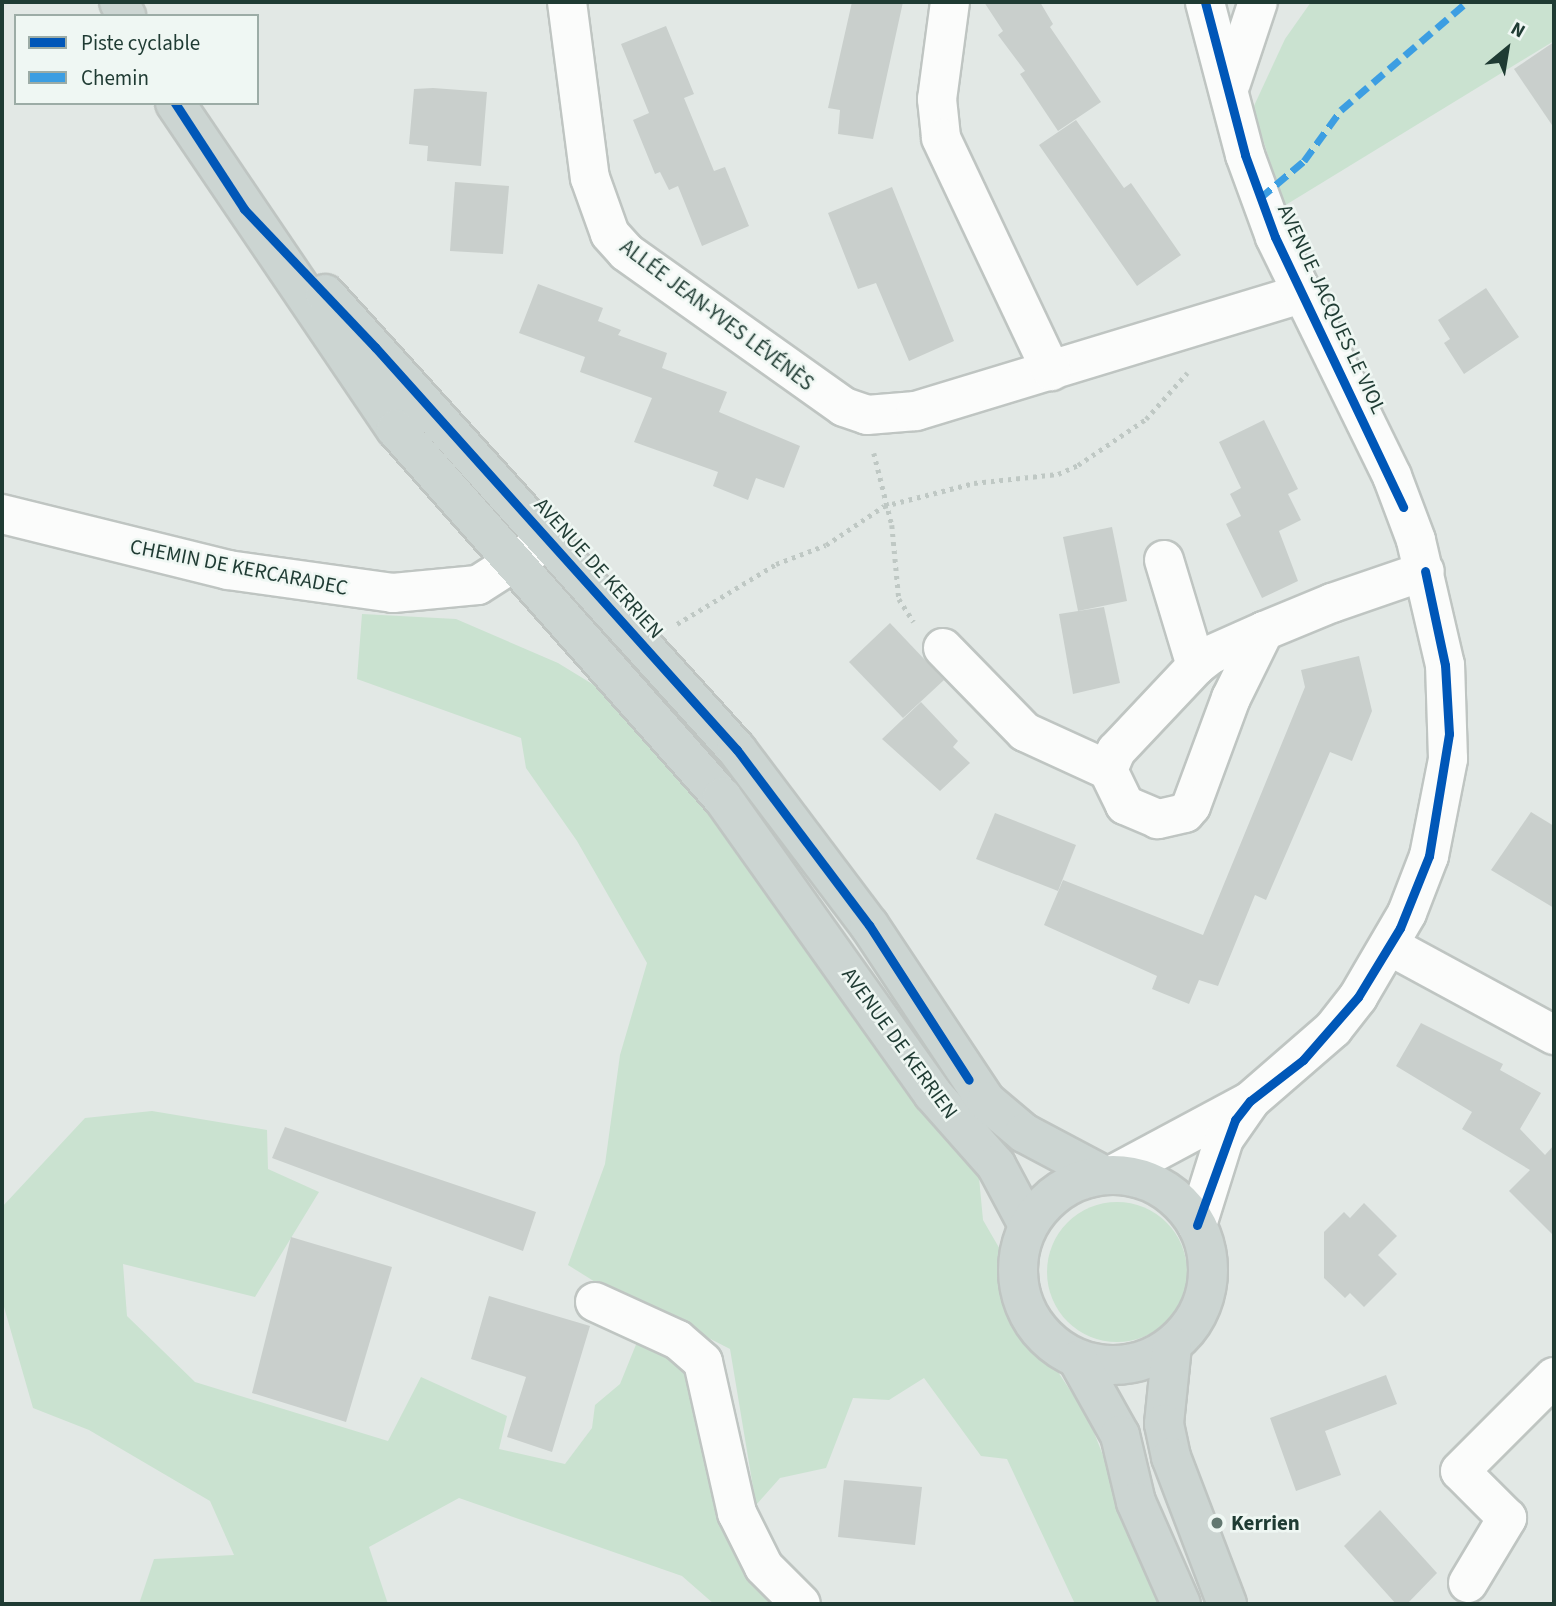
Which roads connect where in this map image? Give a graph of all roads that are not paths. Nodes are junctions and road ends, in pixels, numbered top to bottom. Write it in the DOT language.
graph roads {
  1 [pos="566,2"];
  2 [pos="950,2"];
  3 [pos="1205,2"];
  4 [pos="1258,2"];
  5 [pos="1231,83"];
  6 [pos="176,105"];
  7 [pos="244,209"];
  8 [pos="1300,294"];
  9 [pos="1051,371"];
  10 [pos="2,514"];
  11 [pos="549,539"];
  12 [pos="1164,560"];
  13 [pos="515,565"];
  14 [pos="1425,571"];
  15 [pos="1264,631"];
  16 [pos="943,648"];
  17 [pos="1196,666"];
  18 [pos="1108,770"];
  19 [pos="1390,946"];
  20 [pos="1554,1035"];
  21 [pos="1250,1101"];
  22 [pos="1108,1174"];
  23 [pos="1028,1225"];
  24 [pos="1197,1225"];
  25 [pos="595,1302"];
  26 [pos="1172,1346"];
  27 [pos="1079,1360"];
  28 [pos="1554,1377"];
  29 [pos="1468,1583"];
  30 [pos="801,1604"];
  31 [pos="1181,1604"];
  32 [pos="1227,1604"];
  1 -- 9 [label="street, ALLÉE JEAN-YVES LÉVÉNÈS"];
  2 -- 9 [label="street"];
  3 -- 5 [label="street, AVENUE JACQUES LE VIOL"];
  4 -- 5 [label="street, AVENUE JACQUES LE VIOL"];
  5 -- 8 [label="street, AVENUE JACQUES LE VIOL"];
  6 -- 7 [label="main road, AVENUE DE KERRIEN"];
  7 -- 11 [label="main road, AVENUE DE KERRIEN"];
  7 -- 13 [label="main road, AVENUE DE KERRIEN"];
  8 -- 9 [label="street, ALLÉE JEAN-YVES LÉVÉNÈS"];
  8 -- 14 [label="street, AVENUE JACQUES LE VIOL"];
  10 -- 13 [label="street, CHEMIN DE KERCARADEC"];
  11 -- 13 [label="street, CHEMIN DE KERCARADEC"];
  11 -- 22 [label="main road, AVENUE DE KERRIEN"];
  12 -- 17 [label="street"];
  13 -- 23 [label="main road, AVENUE DE KERRIEN"];
  14 -- 15 [label="street"];
  14 -- 19 [label="street, AVENUE JACQUES LE VIOL"];
  15 -- 17 [label="street"];
  15 -- 18 [label="street"];
  16 -- 18 [label="street"];
  17 -- 18 [label="street"];
  19 -- 20 [label="street"];
  19 -- 21 [label="street, AVENUE JACQUES LE VIOL"];
  21 -- 22 [label="street, AVENUE JACQUES LE VIOL"];
  21 -- 24 [label="street, AVENUE JACQUES LE VIOL"];
  22 -- 23 [label="main road"];
  22 -- 24 [label="main road"];
  23 -- 27 [label="main road"];
  24 -- 26 [label="main road"];
  25 -- 30 [label="street"];
  26 -- 27 [label="main road"];
  26 -- 32 [label="main road"];
  27 -- 31 [label="main road"];
  28 -- 29 [label="street"];
}
